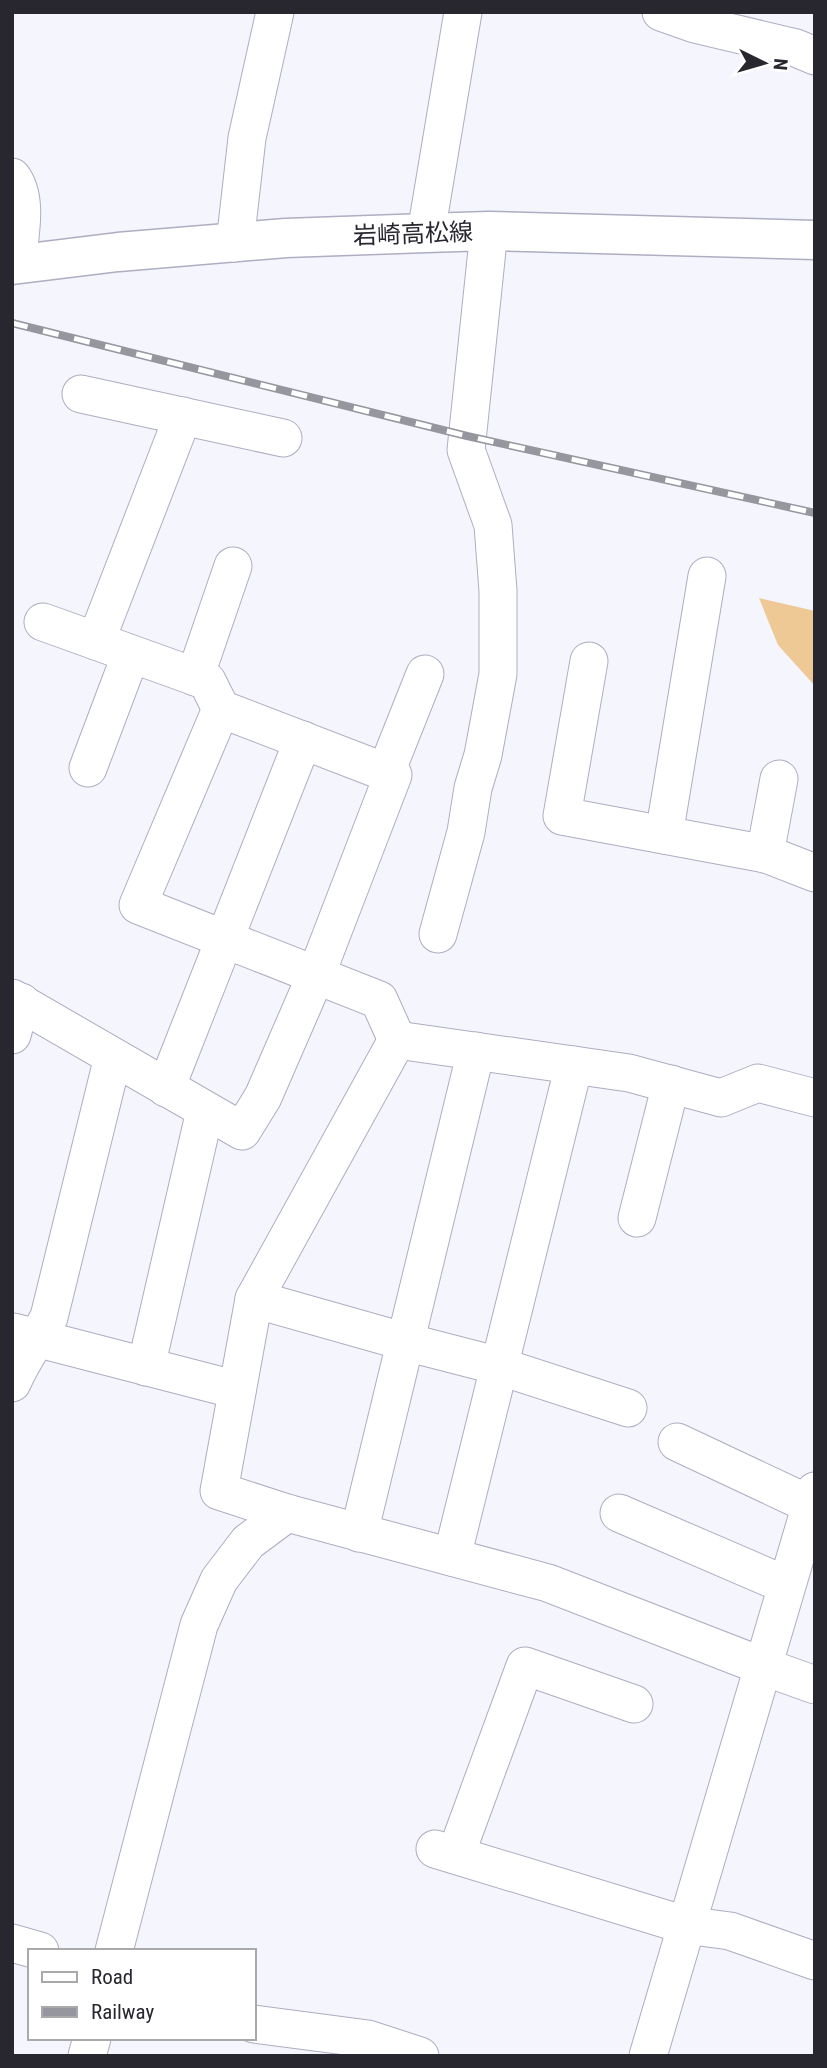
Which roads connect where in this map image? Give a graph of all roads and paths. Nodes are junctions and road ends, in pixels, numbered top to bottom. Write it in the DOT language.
graph roads {
  1 [pos="275,12"];
  2 [pos="463,12"];
  3 [pos="661,12"];
  4 [pos="815,56"];
  5 [pos="12,177"];
  6 [pos="489,231"];
  7 [pos="426,233"];
  8 [pos="815,240"];
  9 [pos="235,243"];
  10 [pos="15,265"];
  11 [pos="81,394"];
  12 [pos="183,416"];
  13 [pos="283,438"];
  14 [pos="233,566"];
  15 [pos="707,576"];
  16 [pos="43,622"];
  17 [pos="96,641"];
  18 [pos="131,654"];
  19 [pos="589,661"];
  20 [pos="425,674"];
  21 [pos="195,677"];
  22 [pos="221,709"];
  23 [pos="303,740"];
  24 [pos="88,768"];
  25 [pos="386,772"];
  26 [pos="779,779"];
  27 [pos="664,835"];
  28 [pos="765,854"];
  29 [pos="815,873"];
  30 [pos="438,933"];
  31 [pos="225,939"];
  32 [pos="316,975"];
  33 [pos="15,1012"];
  34 [pos="397,1040"];
  35 [pos="475,1051"];
  36 [pos="113,1057"];
  37 [pos="574,1065"];
  38 [pos="671,1084"];
  39 [pos="166,1088"];
  40 [pos="815,1098"];
  41 [pos="205,1111"];
  42 [pos="637,1217"];
  43 [pos="254,1299"];
  44 [pos="25,1335"];
  45 [pos="406,1342"];
  46 [pos="499,1366"];
  47 [pos="146,1367"];
  48 [pos="12,1383"];
  49 [pos="237,1390"];
  50 [pos="628,1408"];
  51 [pos="677,1442"];
  52 [pos="813,1498"];
  53 [pos="287,1513"];
  54 [pos="619,1513"];
  55 [pos="359,1533"];
  56 [pos="452,1557"];
  57 [pos="786,1586"];
  58 [pos="761,1666"];
  59 [pos="815,1685"];
  60 [pos="634,1704"];
  61 [pos="685,1925"];
  62 [pos="12,1943"];
  63 [pos="33,1949"];
  64 [pos="115,1949"];
  65 [pos="815,1961"];
  66 [pos="256,2024"];
  67 [pos="420,2056"];
  68 [pos="648,2056"];
  1 -- 9 [label="street"];
  2 -- 7 [label="street"];
  3 -- 4 [label="street"];
  5 -- 10 [label="street"];
  6 -- 7 [label="main road, 岩崎高松線"];
  6 -- 8 [label="main road, 岩崎高松線"];
  6 -- 30 [label="street"];
  7 -- 9 [label="main road, 岩崎高松線"];
  9 -- 10 [label="main road, 岩崎高松線"];
  11 -- 12 [label="street"];
  12 -- 13 [label="street"];
  12 -- 17 [label="street"];
  14 -- 21 [label="street"];
  15 -- 27 [label="street"];
  16 -- 17 [label="street"];
  17 -- 18 [label="street"];
  18 -- 21 [label="street"];
  18 -- 24 [label="street"];
  19 -- 27 [label="street"];
  20 -- 25 [label="street"];
  21 -- 22 [label="street"];
  22 -- 23 [label="street"];
  22 -- 31 [label="street"];
  23 -- 25 [label="street"];
  23 -- 31 [label="street"];
  25 -- 32 [label="street"];
  26 -- 28 [label="street"];
  27 -- 28 [label="street"];
  28 -- 29 [label="street"];
  31 -- 32 [label="street"];
  31 -- 39 [label="street"];
  32 -- 34 [label="street"];
  32 -- 41 [label="street"];
  33 -- 36 [label="street"];
  34 -- 35 [label="street"];
  34 -- 43 [label="street"];
  35 -- 37 [label="street"];
  35 -- 45 [label="street"];
  36 -- 39 [label="street"];
  36 -- 44 [label="street"];
  37 -- 38 [label="street"];
  37 -- 46 [label="street"];
  38 -- 40 [label="street"];
  38 -- 42 [label="street"];
  39 -- 41 [label="street"];
  41 -- 47 [label="street"];
  43 -- 45 [label="street"];
  43 -- 49 [label="street"];
  44 -- 47 [label="street"];
  44 -- 48 [label="street"];
  45 -- 46 [label="street"];
  45 -- 55 [label="street"];
  46 -- 50 [label="street"];
  46 -- 56 [label="street"];
  47 -- 49 [label="street"];
  49 -- 53 [label="street"];
  51 -- 52 [label="street"];
  52 -- 57 [label="street"];
  53 -- 55 [label="street"];
  53 -- 64 [label="street"];
  54 -- 57 [label="street"];
  55 -- 56 [label="street"];
  56 -- 58 [label="street"];
  57 -- 58 [label="street"];
  58 -- 59 [label="street"];
  58 -- 61 [label="street"];
  60 -- 61 [label="street"];
  61 -- 65 [label="street"];
  61 -- 68 [label="street"];
  62 -- 63 [label="street"];
  66 -- 67 [label="street"];
}
